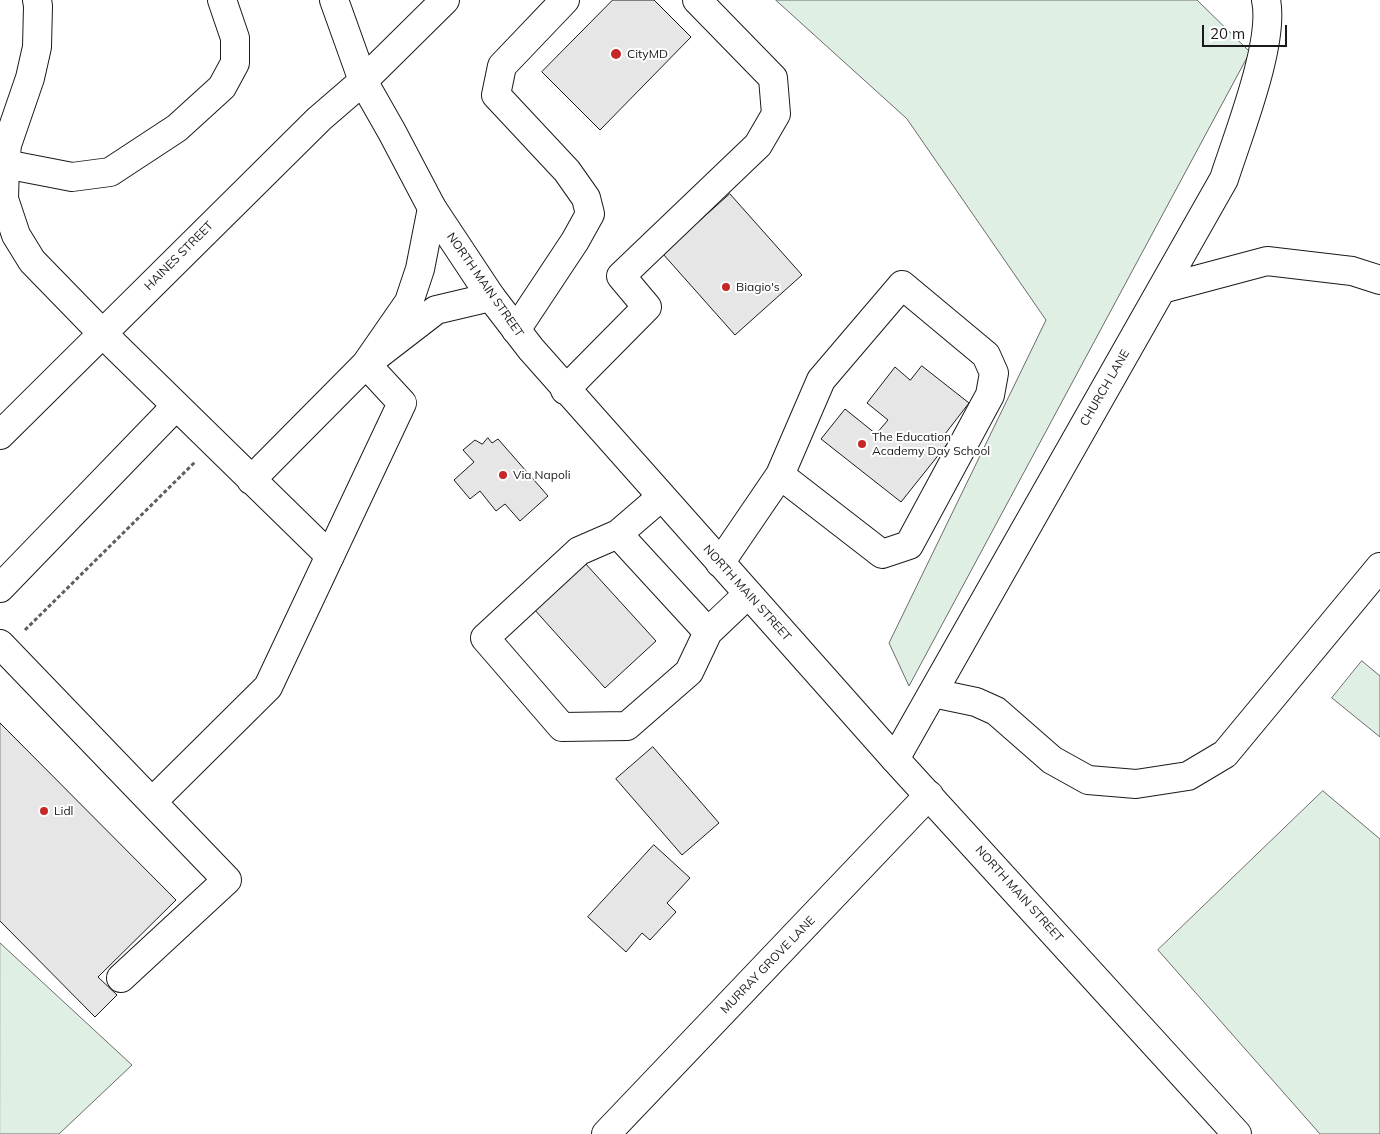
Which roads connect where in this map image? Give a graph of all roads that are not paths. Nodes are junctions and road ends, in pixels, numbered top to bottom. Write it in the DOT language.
graph roads {
  1 [pos="36,0"];
  2 [pos="222,0"];
  3 [pos="334,0"];
  4 [pos="445,0"];
  5 [pos="565,0"];
  6 [pos="697,0"];
  7 [pos="1266,0"];
  8 [pos="363,81"];
  9 [pos="2,163"];
  10 [pos="432,208"];
  11 [pos="1380,280"];
  12 [pos="1162,289"];
  13 [pos="491,297"];
  14 [pos="516,330"];
  15 [pos="102,333"];
  16 [pos="366,364"];
  17 [pos="565,390"];
  18 [pos="176,406"];
  19 [pos="0,435"];
  20 [pos="780,475"];
  21 [pos="251,480"];
  22 [pos="661,497"];
  23 [pos="618,534"];
  24 [pos="330,556"];
  25 [pos="720,563"];
  26 [pos="1380,568"];
  27 [pos="0,588"];
  28 [pos="748,594"];
  29 [pos="708,632"];
  30 [pos="11,638"];
  31 [pos="933,692"];
  32 [pos="895,759"];
  33 [pos="930,795"];
  34 [pos="152,802"];
  35 [pos="121,978"];
  36 [pos="606,1134"];
  37 [pos="1237,1134"];
  1 -- 9 [label="main road"];
  2 -- 9 [label="main road"];
  3 -- 8 [label="main road, NORTH MAIN STREET"];
  4 -- 8 [label="main road, HAINES STREET"];
  5 -- 14 [label="main road"];
  6 -- 17 [label="main road"];
  7 -- 12 [label="main road, CHURCH LANE"];
  8 -- 10 [label="main road, NORTH MAIN STREET"];
  8 -- 15 [label="main road, HAINES STREET"];
  9 -- 15 [label="main road"];
  10 -- 13 [label="main road, NORTH MAIN STREET"];
  10 -- 16 [label="main road"];
  11 -- 12 [label="main road"];
  12 -- 31 [label="main road, CHURCH LANE"];
  13 -- 14 [label="main road, NORTH MAIN STREET"];
  13 -- 16 [label="main road"];
  14 -- 17 [label="main road, NORTH MAIN STREET"];
  15 -- 18 [label="main road"];
  15 -- 19 [label="main road, HAINES STREET"];
  16 -- 21 [label="main road"];
  16 -- 24 [label="main road"];
  17 -- 22 [label="main road, NORTH MAIN STREET"];
  18 -- 21 [label="main road"];
  18 -- 27 [label="main road"];
  20 -- 20 [label="main road"];
  20 -- 25 [label="main road"];
  21 -- 24 [label="main road"];
  22 -- 23 [label="main road"];
  22 -- 25 [label="main road, NORTH MAIN STREET"];
  23 -- 29 [label="main road"];
  23 -- 29 [label="main road"];
  24 -- 34 [label="main road"];
  25 -- 28 [label="main road, NORTH MAIN STREET"];
  26 -- 31 [label="main road"];
  28 -- 29 [label="main road"];
  28 -- 32 [label="main road, NORTH MAIN STREET"];
  30 -- 34 [label="main road"];
  31 -- 32 [label="main road, CHURCH LANE"];
  32 -- 33 [label="main road, NORTH MAIN STREET"];
  33 -- 36 [label="main road, MURRAY GROVE LANE"];
  33 -- 37 [label="main road, NORTH MAIN STREET"];
  34 -- 35 [label="main road"];
}
